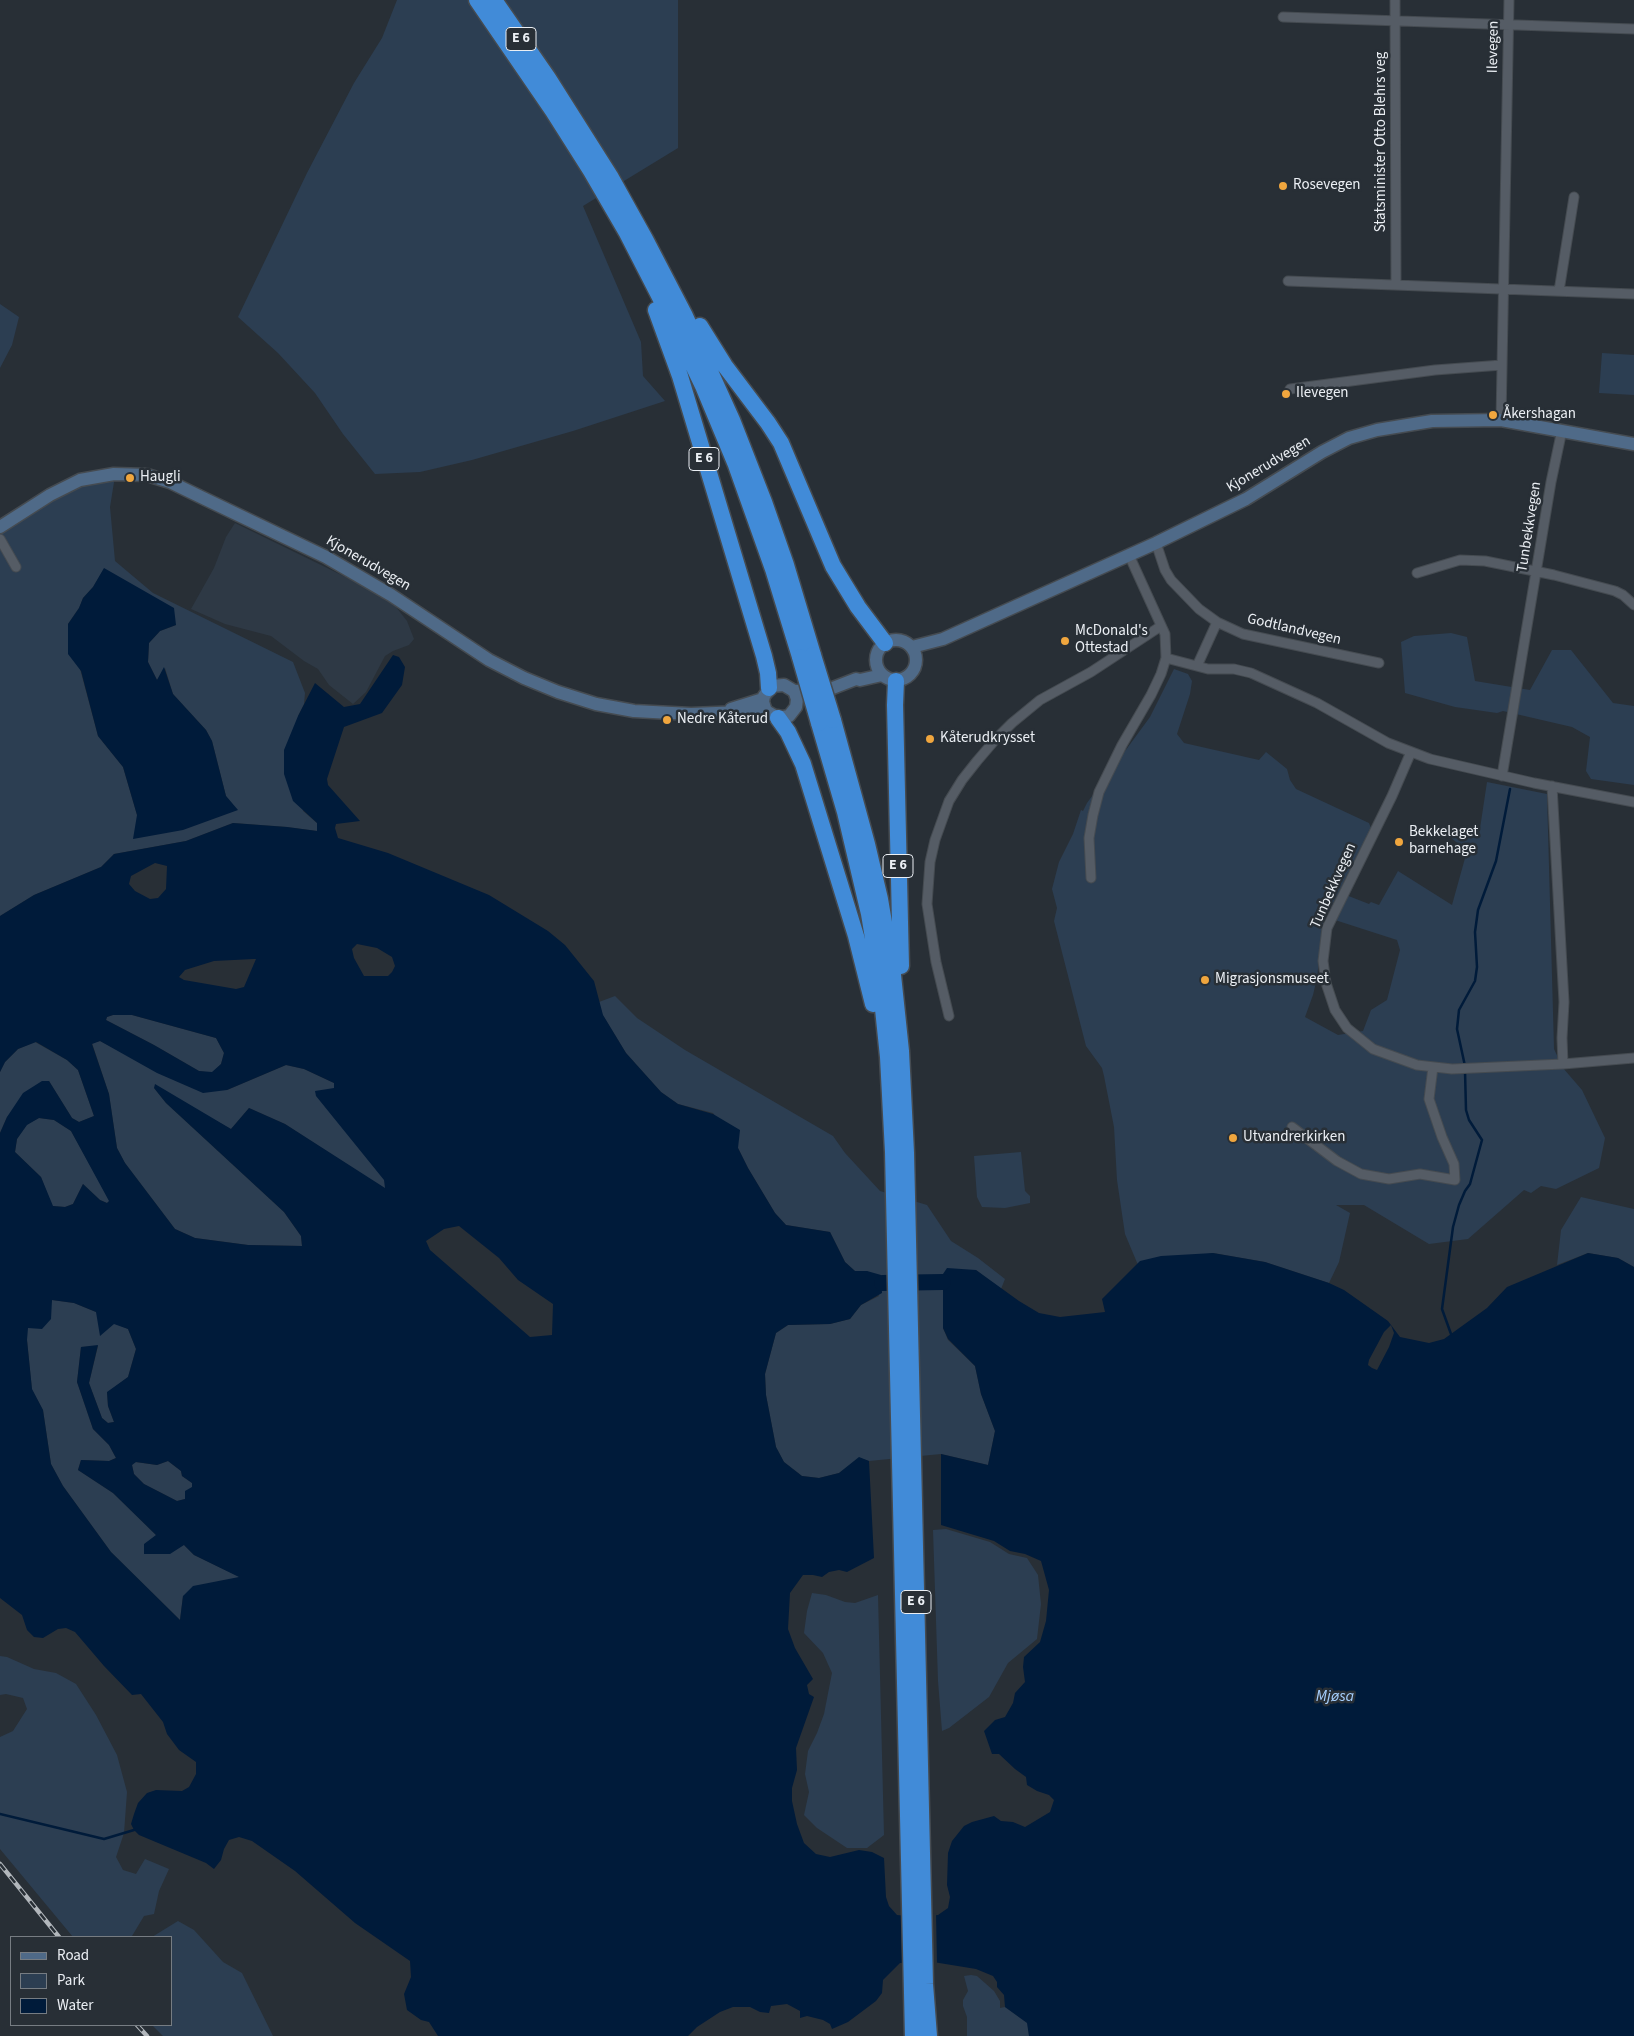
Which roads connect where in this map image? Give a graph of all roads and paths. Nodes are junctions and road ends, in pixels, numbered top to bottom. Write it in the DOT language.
graph roads {
  1 [pos="477,0"];
  2 [pos="494,0"];
  3 [pos="1395,0"];
  4 [pos="1509,0"];
  5 [pos="1283,17"];
  6 [pos="1395,22"];
  7 [pos="1509,24"];
  8 [pos="1634,29"];
  9 [pos="1574,197"];
  10 [pos="627,233"];
  11 [pos="666,277"];
  12 [pos="1288,281"];
  13 [pos="1396,284"];
  14 [pos="1503,288"];
  15 [pos="1560,291"];
  16 [pos="1634,294"];
  17 [pos="1502,365"];
  18 [pos="1290,389"];
  19 [pos="1501,420"];
  20 [pos="1562,430"];
  21 [pos="1634,444"];
  22 [pos="0,527"];
  23 [pos="0,539"];
  24 [pos="1156,543"];
  25 [pos="1129,555"];
  26 [pos="16,567"];
  27 [pos="1537,571"];
  28 [pos="1417,573"];
  29 [pos="1634,605"];
  30 [pos="1217,622"];
  31 [pos="1161,626"];
  32 [pos="885,643"];
  33 [pos="914,653"];
  34 [pos="807,656"];
  35 [pos="1166,658"];
  36 [pos="876,660"];
  37 [pos="1379,663"];
  38 [pos="1196,666"];
  39 [pos="889,678"];
  40 [pos="856,679"];
  41 [pos="825,691"];
  42 [pos="794,692"];
  43 [pos="769,704"];
  44 [pos="796,707"];
  45 [pos="1410,752"];
  46 [pos="1502,776"];
  47 [pos="1552,786"];
  48 [pos="1634,802"];
  49 [pos="1091,878"];
  50 [pos="949,1016"];
  51 [pos="894,1054"];
  52 [pos="1634,1058"];
  53 [pos="1563,1064"];
  54 [pos="1433,1067"];
  55 [pos="1292,1127"];
  56 [pos="918,1984"];
  57 [pos="913,2036"];
  58 [pos="929,2036"];
  1 -- 10 [label="highway, E 6"];
  2 -- 11 [label="highway, E 6"];
  3 -- 6 [label="street, Statsminister Otto Blehrs veg"];
  4 -- 7 [label="street, Ilevegen"];
  5 -- 6 [label="street"];
  6 -- 7 [label="street"];
  6 -- 13 [label="street, Statsminister Otto Blehrs veg"];
  7 -- 8 [label="street"];
  7 -- 14 [label="street, Ilevegen"];
  9 -- 15 [label="street"];
  10 -- 34 [label="highway, E 6"];
  10 -- 43 [label="highway, E 6"];
  11 -- 32 [label="highway, E 6"];
  11 -- 34 [label="highway, E 6"];
  12 -- 13 [label="street"];
  13 -- 14 [label="street"];
  14 -- 15 [label="street"];
  14 -- 17 [label="street, Ilevegen"];
  15 -- 16 [label="street"];
  17 -- 18 [label="street"];
  17 -- 19 [label="street, Ilevegen"];
  19 -- 20 [label="main road, Kjonerudvegen"];
  19 -- 24 [label="main road, Kjonerudvegen"];
  20 -- 21 [label="main road, Kjonerudvegen"];
  20 -- 27 [label="street, Tunbekkvegen"];
  22 -- 43 [label="main road, Kjonerudvegen"];
  23 -- 26 [label="street"];
  24 -- 25 [label="main road, Kjonerudvegen"];
  24 -- 30 [label="street, Godtlandvegen"];
  25 -- 31 [label="street"];
  25 -- 33 [label="main road, Kjonerudvegen"];
  27 -- 28 [label="street"];
  27 -- 29 [label="street"];
  27 -- 46 [label="street, Tunbekkvegen"];
  30 -- 37 [label="street, Godtlandvegen"];
  30 -- 38 [label="street"];
  31 -- 35 [label="street"];
  31 -- 50 [label="street"];
  32 -- 33 [label="main road"];
  32 -- 36 [label="main road, Kjonerudvegen"];
  33 -- 39 [label="main road, Kjonerudvegen"];
  34 -- 51 [label="highway, E 6, bridge"];
  35 -- 38 [label="street"];
  35 -- 49 [label="street"];
  36 -- 39 [label="main road"];
  36 -- 40 [label="main road, Kjonerudvegen"];
  38 -- 45 [label="street"];
  39 -- 40 [label="main road, Kjonerudvegen"];
  39 -- 51 [label="highway, E 6"];
  40 -- 41 [label="main road, Kjonerudvegen"];
  41 -- 42 [label="main road, Kjonerudvegen"];
  41 -- 44 [label="main road, Kjonerudvegen"];
  42 -- 43 [label="main road, Kjonerudvegen"];
  42 -- 44 [label="main road"];
  43 -- 44 [label="main road, Kjonerudvegen"];
  43 -- 51 [label="highway, E 6"];
  45 -- 46 [label="street"];
  45 -- 54 [label="street, Tunbekkvegen"];
  46 -- 47 [label="street"];
  47 -- 48 [label="street"];
  47 -- 53 [label="street"];
  51 -- 56 [label="highway, E 6"];
  52 -- 53 [label="street, Tunbekkvegen"];
  53 -- 54 [label="street, Tunbekkvegen"];
  54 -- 55 [label="street"];
  56 -- 57 [label="highway, E 6"];
  56 -- 58 [label="highway, E 6"];
}
